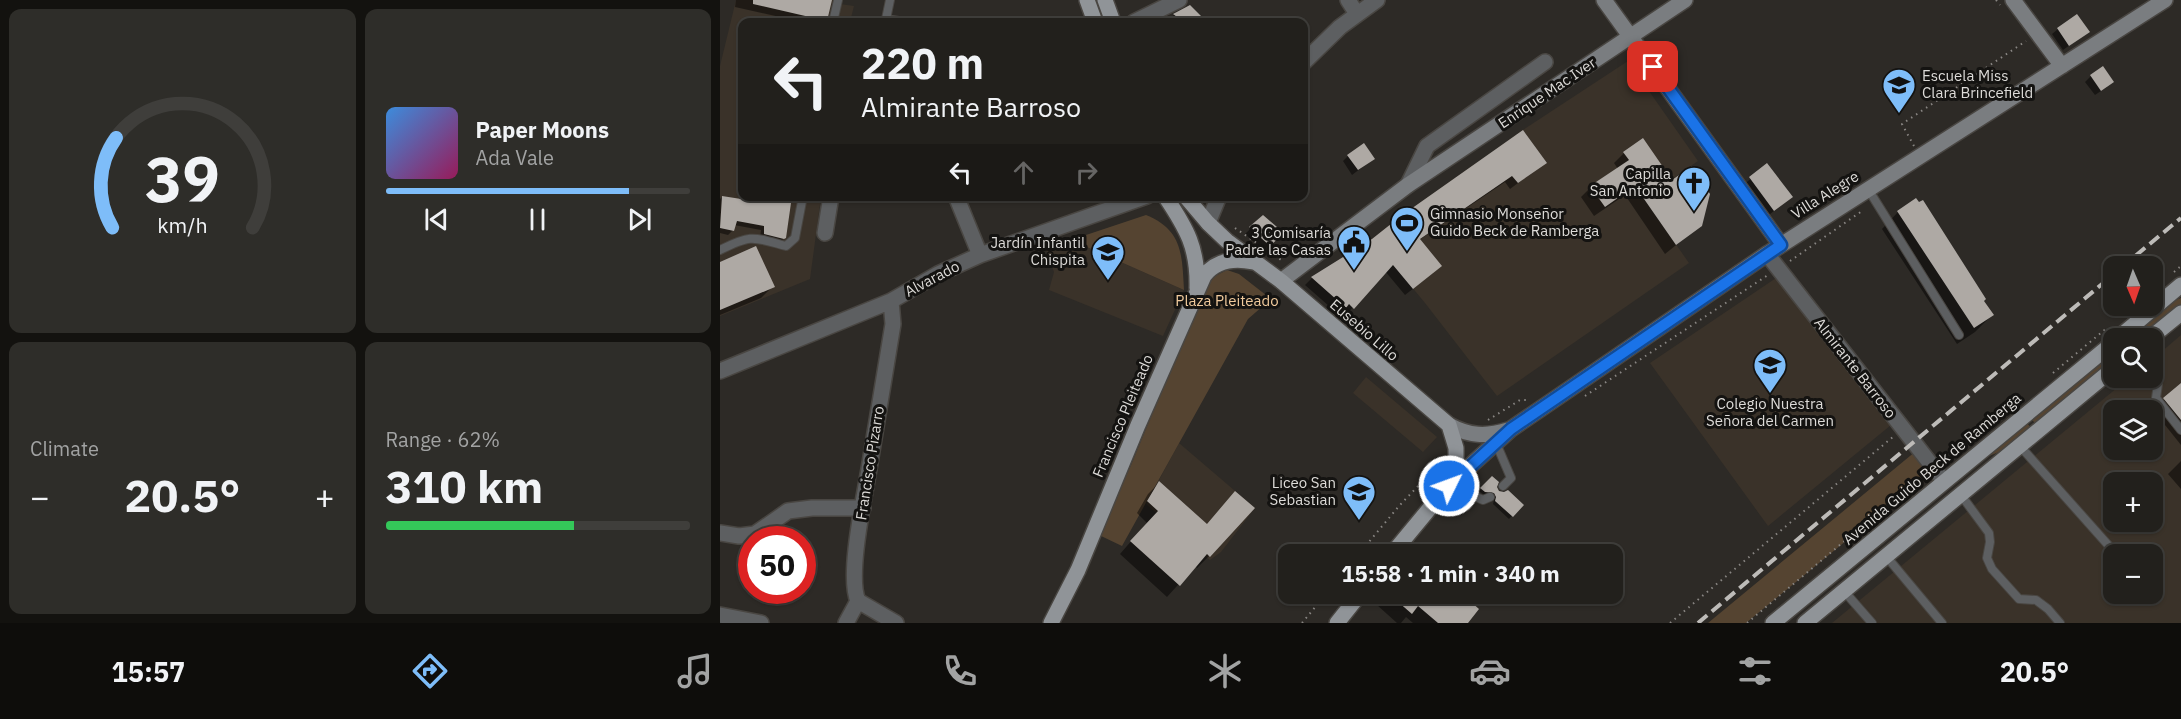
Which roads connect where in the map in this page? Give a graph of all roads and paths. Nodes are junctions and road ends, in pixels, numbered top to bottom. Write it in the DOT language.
graph roads {
  1 [pos="838,0"];
  2 [pos="890,0"];
  3 [pos="1087,0"];
  4 [pos="1105,0"];
  5 [pos="1179,0"];
  6 [pos="1348,0"];
  7 [pos="1377,0"];
  8 [pos="1604,0"];
  9 [pos="1685,0"];
  10 [pos="2013,0"];
  11 [pos="2165,0"];
  12 [pos="1357,14"];
  13 [pos="834,18"];
  14 [pos="886,18"];
  15 [pos="1092,18"];
  16 [pos="1112,18"];
  17 [pos="1155,18"];
  18 [pos="1632,37"];
  19 [pos="1308,58"];
  20 [pos="1545,62"];
  21 [pos="2062,66"];
  22 [pos="1408,185"];
  23 [pos="1868,189"];
  24 [pos="802,201"];
  25 [pos="830,201"];
  26 [pos="958,201"];
  27 [pos="1133,201"];
  28 [pos="1168,201"];
  29 [pos="1189,201"];
  30 [pos="1217,201"];
  31 [pos="1208,223"];
  32 [pos="825,233"];
  33 [pos="1781,245"];
  34 [pos="720,250"];
  35 [pos="1767,254"];
  36 [pos="980,255"];
  37 [pos="1256,263"];
  38 [pos="1281,281"];
  39 [pos="2181,285"];
  40 [pos="1197,288"];
  41 [pos="891,301"];
  42 [pos="2181,313"];
  43 [pos="2129,328"];
  44 [pos="2163,328"];
  45 [pos="1959,335"];
  46 [pos="2103,350"];
  47 [pos="720,371"];
  48 [pos="2103,377"];
  49 [pos="2157,388"];
  50 [pos="1543,407"];
  51 [pos="1481,424"];
  52 [pos="1449,425"];
  53 [pos="1511,429"];
  54 [pos="1902,429"];
  55 [pos="2181,430"];
  56 [pos="1496,443"];
  57 [pos="2020,446"];
  58 [pos="1446,457"];
  59 [pos="1944,481"];
  60 [pos="1973,484"];
  61 [pos="1449,486"];
  62 [pos="1503,486"];
  63 [pos="1960,495"];
  64 [pos="1490,497"];
  65 [pos="862,508"];
  66 [pos="1942,510"];
  67 [pos="720,533"];
  68 [pos="1367,544"];
  69 [pos="1400,544"];
  70 [pos="2106,544"];
  71 [pos="1886,556"];
  72 [pos="1844,591"];
  73 [pos="858,601"];
  74 [pos="1318,604"];
  75 [pos="1351,604"];
  76 [pos="720,615"];
  77 [pos="761,623"];
  78 [pos="846,623"];
  79 [pos="896,623"];
  80 [pos="1051,623"];
  81 [pos="1302,623"];
  82 [pos="1337,623"];
  83 [pos="1670,623"];
  84 [pos="1773,623"];
  85 [pos="1805,623"];
  86 [pos="1872,623"];
  87 [pos="1942,623"];
  88 [pos="2060,623"];
  1 -- 13 [label="lane"];
  2 -- 14 [label="lane"];
  3 -- 15 [label="main road"];
  4 -- 16 [label="main road"];
  5 -- 17 [label="street"];
  6 -- 12 [label="street"];
  7 -- 12 [label="street"];
  8 -- 18 [label="main road"];
  9 -- 18 [label="main road, Enrique Mac Iver"];
  10 -- 21 [label="main road"];
  11 -- 21 [label="main road, Villa Alegre"];
  12 -- 19 [label="street"];
  18 -- 22 [label="main road, Enrique Mac Iver"];
  18 -- 33 [label="main road"];
  20 -- 22 [label="street, Enrique Mac Iver"];
  21 -- 23 [label="main road, Villa Alegre"];
  22 -- 38 [label="main road, Enrique Mac Iver"];
  23 -- 33 [label="main road, Villa Alegre"];
  23 -- 45 [label="lane"];
  24 -- 34 [label="lane"];
  25 -- 32 [label="street"];
  26 -- 36 [label="street"];
  27 -- 36 [label="street, Alvarado"];
  28 -- 40 [label="main road"];
  29 -- 31 [label="main road, Eusebio Lillo"];
  30 -- 31 [label="street"];
  31 -- 37 [label="main road, Eusebio Lillo"];
  33 -- 35 [label="main road, Villa Alegre"];
  35 -- 50 [label="main road, Villa Alegre"];
  35 -- 54 [label="street, Almirante Barroso"];
  36 -- 41 [label="street, Alvarado"];
  37 -- 38 [label="main road, Eusebio Lillo"];
  37 -- 40 [label="main road, Francisco Pleiteado"];
  38 -- 52 [label="main road, Eusebio Lillo"];
  39 -- 43 [label="main road, Avenida Guido Beck de Ramberga"];
  40 -- 80 [label="main road, Francisco Pleiteado"];
  41 -- 47 [label="street, Alvarado"];
  41 -- 65 [label="street, Francisco Pizarro"];
  42 -- 44 [label="main road"];
  46 -- 59 [label="main road, Avenida Guido Beck de Ramberga"];
  48 -- 57 [label="main road"];
  49 -- 55 [label="lane"];
  50 -- 51 [label="path"];
  50 -- 53 [label="main road, Villa Alegre"];
  52 -- 53 [label="main road, Villa Alegre"];
  52 -- 61 [label="main road"];
  53 -- 56 [label="main road, Villa Alegre"];
  54 -- 59 [label="street, Almirante Barroso"];
  54 -- 83 [label="path"];
  56 -- 61 [label="main road, Villa Alegre"];
  56 -- 62 [label="lane"];
  57 -- 60 [label="main road"];
  57 -- 70 [label="lane"];
  58 -- 68 [label="path"];
  59 -- 60 [label="main road"];
  59 -- 66 [label="main road"];
  59 -- 84 [label="main road, Avenida Guido Beck de Ramberga"];
  60 -- 63 [label="main road"];
  61 -- 64 [label="lane"];
  61 -- 69 [label="main road, Villa Alegre"];
  63 -- 66 [label="main road"];
  63 -- 88 [label="lane"];
  65 -- 67 [label="street"];
  65 -- 73 [label="street, Francisco Pizarro"];
  66 -- 71 [label="main road"];
  71 -- 72 [label="main road"];
  71 -- 87 [label="lane"];
  72 -- 85 [label="main road"];
  72 -- 86 [label="lane"];
  73 -- 78 [label="street"];
  73 -- 79 [label="street"];
  74 -- 81 [label="path"];
  75 -- 82 [label="main road"];
  76 -- 77 [label="street"];
}
